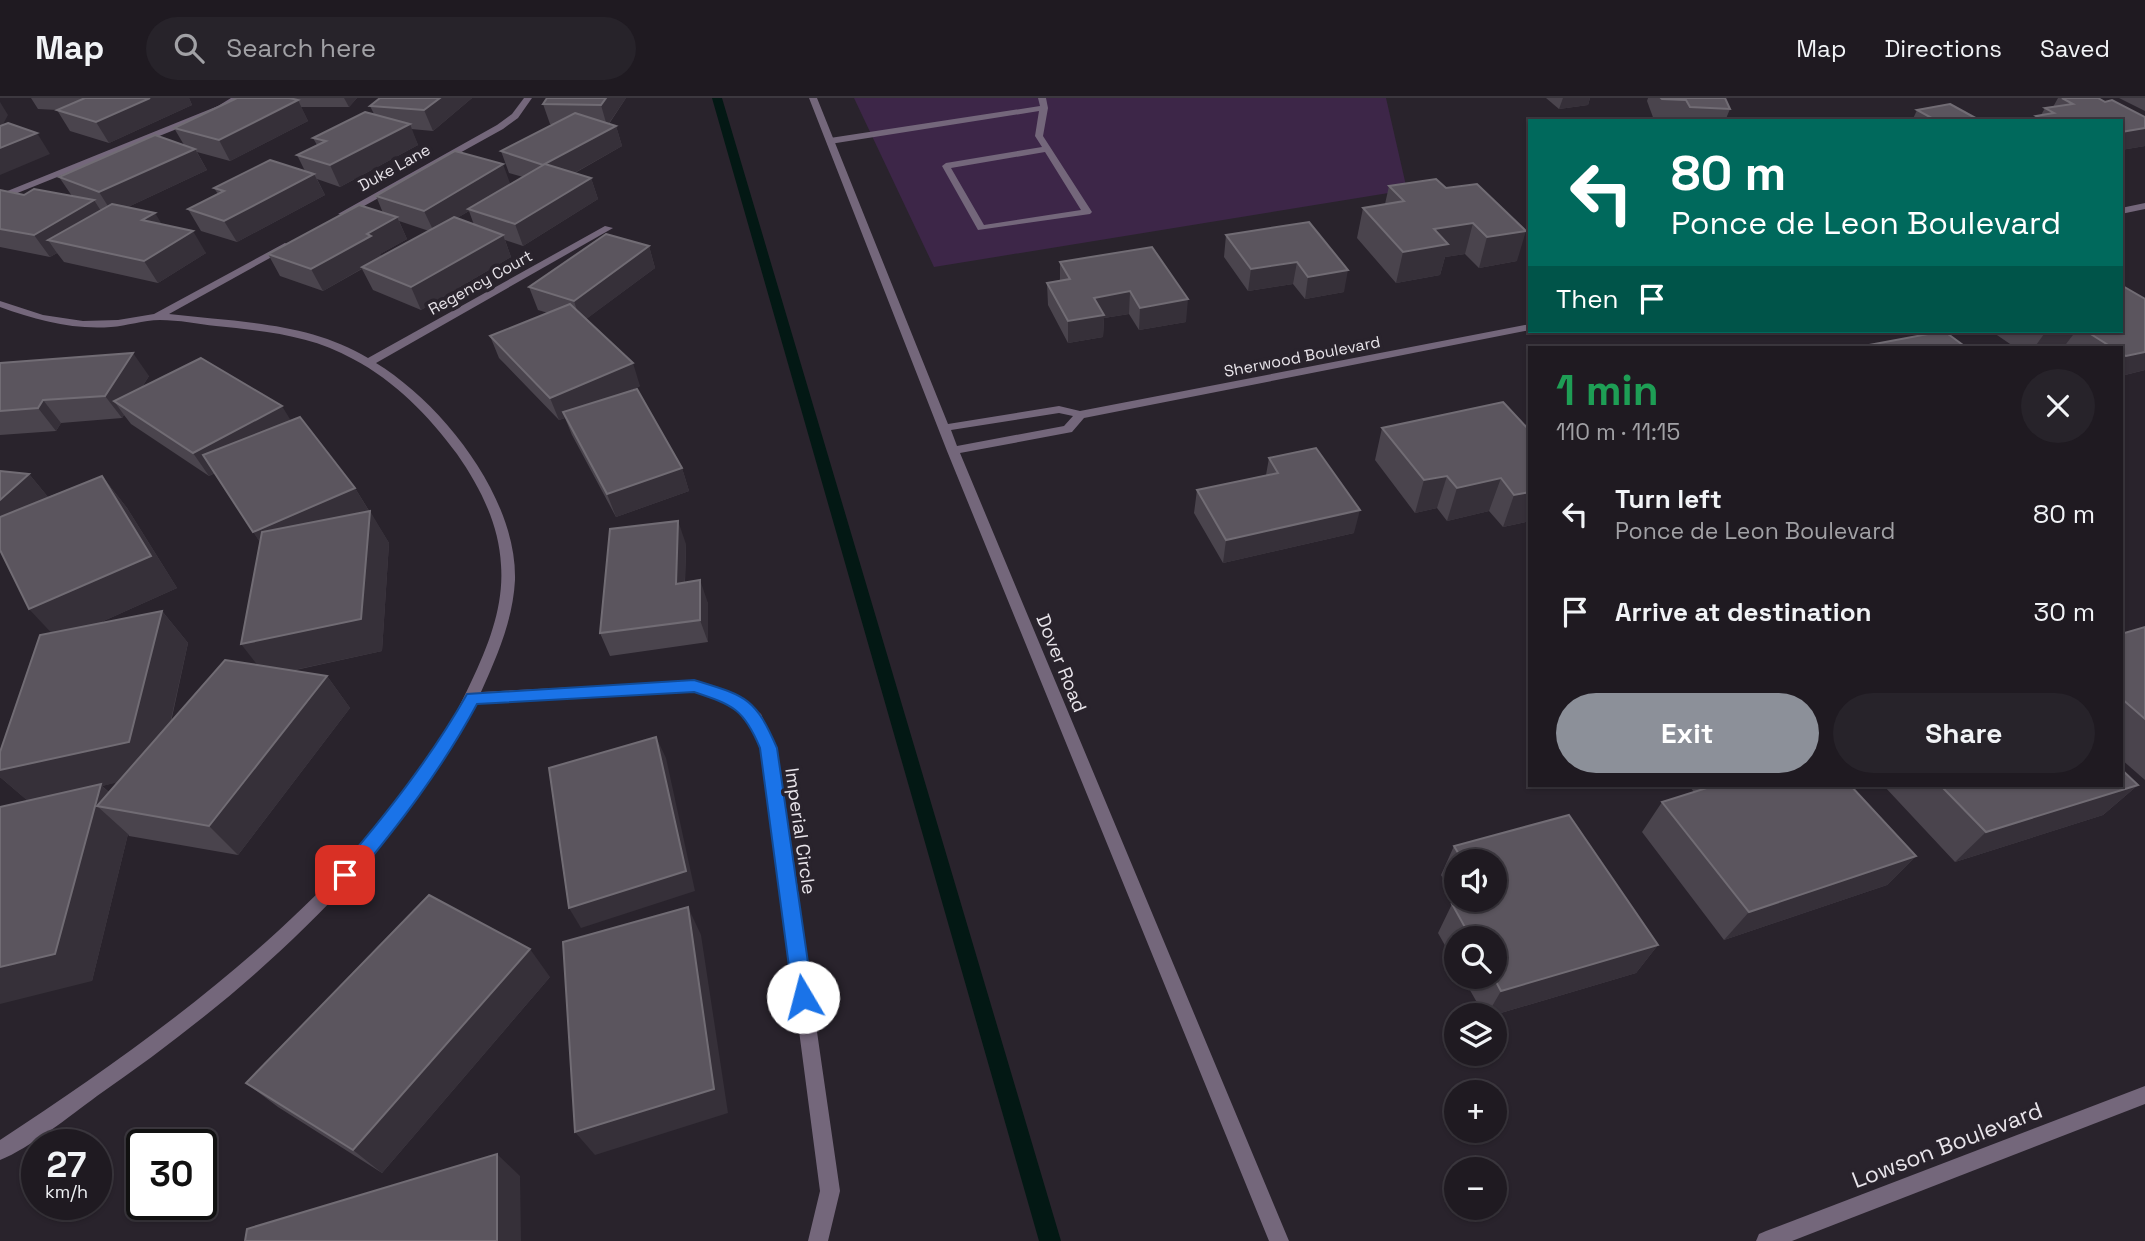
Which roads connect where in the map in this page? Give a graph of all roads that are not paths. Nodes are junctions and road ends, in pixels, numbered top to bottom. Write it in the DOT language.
graph roads {
  1 [pos="236,98"];
  2 [pos="528,98"];
  3 [pos="813,98"];
  4 [pos="1043,103"];
  5 [pos="830,141"];
  6 [pos="1047,149"];
  7 [pos="0,197"];
  8 [pos="2145,206"];
  9 [pos="2123,211"];
  10 [pos="329,221"];
  11 [pos="608,228"];
  12 [pos="292,242"];
  13 [pos="0,304"];
  14 [pos="158,316"];
  15 [pos="1528,327"];
  16 [pos="368,363"];
  17 [pos="1080,415"];
  18 [pos="944,428"];
  19 [pos="953,451"];
  20 [pos="472,698"];
  21 [pos="2145,1096"];
  22 [pos="0,1151"];
  23 [pos="818,1241"];
  24 [pos="1279,1241"];
  25 [pos="1766,1241"];
  1 -- 7 [label="street"];
  2 -- 10 [label="street, Duke Lane"];
  3 -- 5 [label="street, Dover Road"];
  4 -- 5 [label="street"];
  4 -- 6 [label="street"];
  5 -- 18 [label="street, Dover Road"];
  6 -- 6 [label="street"];
  8 -- 9 [label="street"];
  11 -- 16 [label="street, Regency Court"];
  12 -- 14 [label="street"];
  13 -- 14 [label="street"];
  14 -- 16 [label="street"];
  15 -- 17 [label="street, Sherwood Boulevard"];
  16 -- 20 [label="street"];
  17 -- 18 [label="street, Sherwood Boulevard"];
  17 -- 19 [label="street, Sherwood Boulevard"];
  18 -- 19 [label="street, Dover Road"];
  19 -- 24 [label="street, Dover Road"];
  20 -- 22 [label="street"];
  20 -- 23 [label="street, Imperial Circle"];
  21 -- 25 [label="street, Lowson Boulevard"];
}
